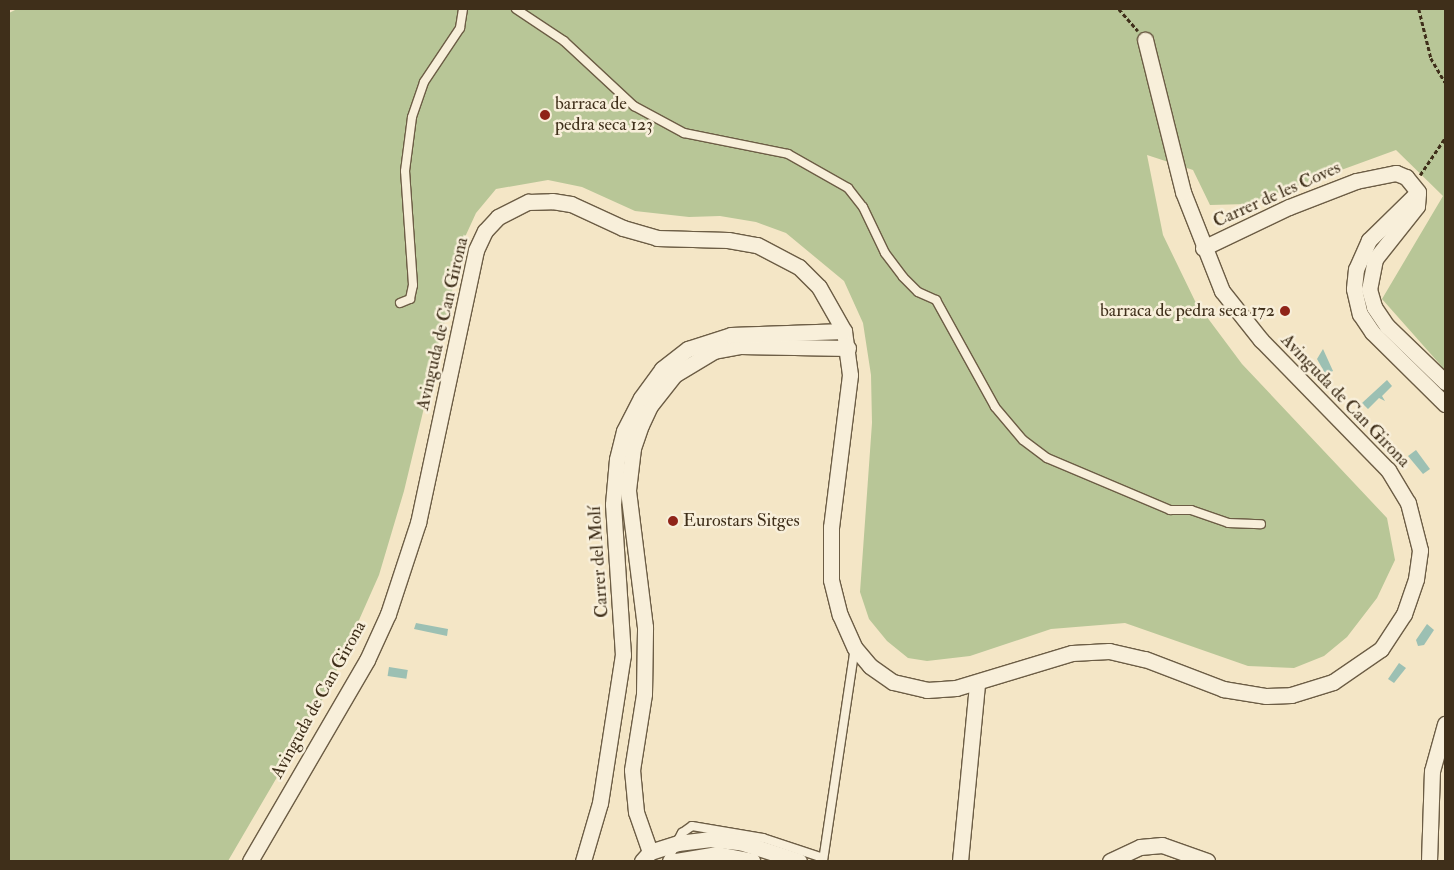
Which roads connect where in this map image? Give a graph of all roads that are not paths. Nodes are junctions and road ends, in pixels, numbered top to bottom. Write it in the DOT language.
graph roads {
  1 [pos="463,9"];
  2 [pos="516,9"];
  3 [pos="1145,40"];
  4 [pos="1415,188"];
  5 [pos="1203,248"];
  6 [pos="400,303"];
  7 [pos="844,331"];
  8 [pos="848,348"];
  9 [pos="1445,382"];
  10 [pos="1445,404"];
  11 [pos="1261,524"];
  12 [pos="856,648"];
  13 [pos="977,683"];
  14 [pos="1445,724"];
  15 [pos="678,843"];
  16 [pos="646,857"];
  17 [pos="823,860"];
  18 [pos="250,861"];
  19 [pos="583,861"];
  20 [pos="667,861"];
  21 [pos="676,861"];
  22 [pos="752,861"];
  23 [pos="799,861"];
  24 [pos="960,861"];
  25 [pos="1110,861"];
  26 [pos="1207,861"];
  27 [pos="1429,861"];
  1 -- 6 [label="lane"];
  2 -- 11 [label="lane"];
  3 -- 5 [label="street, Avinguda de Can Girona"];
  4 -- 5 [label="street, Carrer de les Coves"];
  4 -- 9 [label="street"];
  4 -- 10 [label="street"];
  5 -- 13 [label="street, Avinguda de Can Girona"];
  7 -- 8 [label="street, Avinguda de Can Girona"];
  7 -- 18 [label="street, Avinguda de Can Girona"];
  7 -- 19 [label="street, Carrer del Molí"];
  8 -- 12 [label="street, Avinguda de Can Girona"];
  8 -- 16 [label="street, Carrer del Molí"];
  12 -- 13 [label="street, Avinguda de Can Girona"];
  12 -- 17 [label="lane"];
  13 -- 24 [label="street"];
  14 -- 27 [label="street"];
  15 -- 16 [label="street"];
  15 -- 17 [label="lane"];
  15 -- 20 [label="lane"];
  15 -- 23 [label="street"];
  21 -- 22 [label="street"];
  25 -- 26 [label="street"];
}
